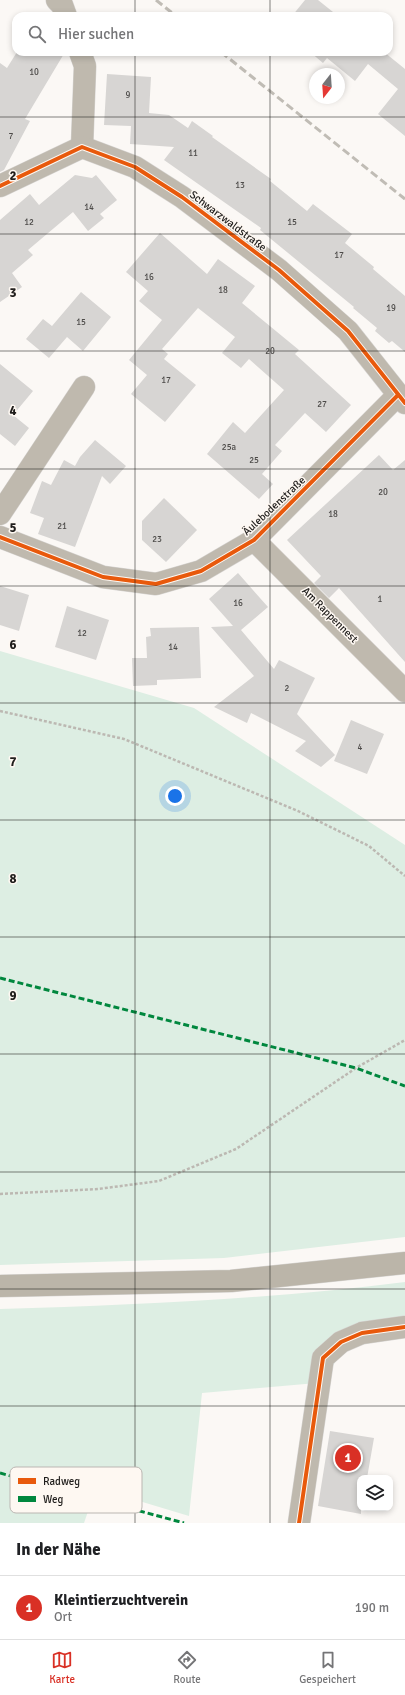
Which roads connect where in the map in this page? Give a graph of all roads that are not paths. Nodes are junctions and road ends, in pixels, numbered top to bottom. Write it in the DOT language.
graph roads {
  1 [pos="57,0"];
  2 [pos="65,12"];
  3 [pos="81,56"];
  4 [pos="82,148"];
  5 [pos="0,186"];
  6 [pos="84,387"];
  7 [pos="401,399"];
  8 [pos="0,514"];
  9 [pos="0,536"];
  10 [pos="254,540"];
  11 [pos="405,691"];
  12 [pos="405,1263"];
  13 [pos="0,1286"];
  14 [pos="405,1327"];
  15 [pos="299,1523"];
  1 -- 2 [label="street"];
  3 -- 4 [label="street"];
  4 -- 5 [label="street"];
  4 -- 7 [label="street, Schwarzwaldstraße"];
  6 -- 8 [label="street"];
  7 -- 10 [label="street, Äulebodenstraße"];
  9 -- 10 [label="street, Äulebodenstraße"];
  10 -- 11 [label="street, Am Rappennest"];
  12 -- 13 [label="highway"];
  14 -- 15 [label="street"];
}
